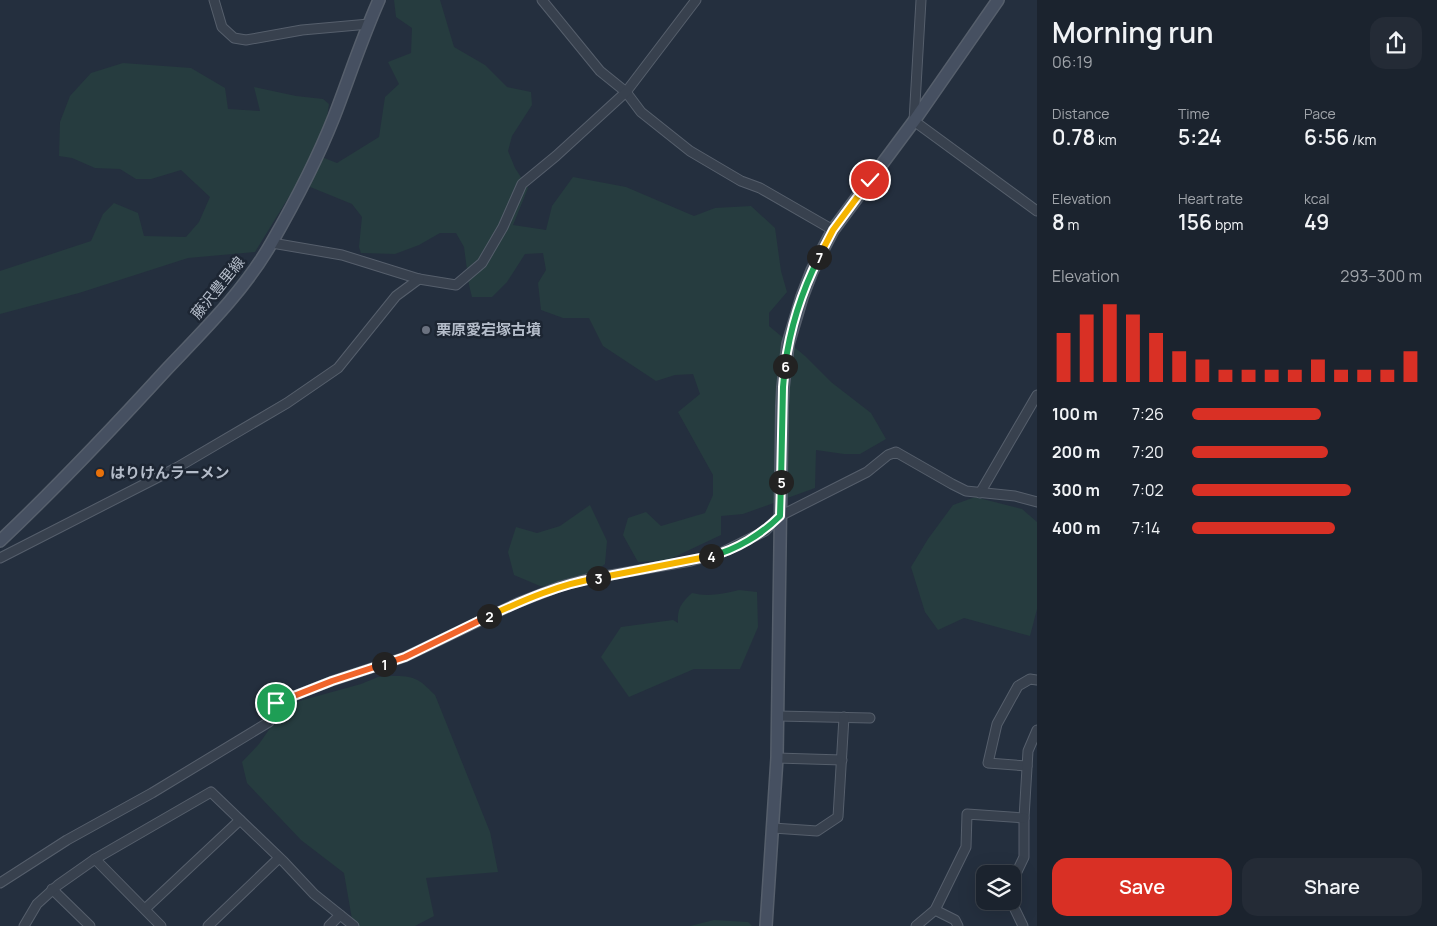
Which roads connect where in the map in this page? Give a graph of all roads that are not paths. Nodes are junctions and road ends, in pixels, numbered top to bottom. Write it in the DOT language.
graph roads {
  1 [pos="214,0"];
  2 [pos="379,0"];
  3 [pos="542,0"];
  4 [pos="696,0"];
  5 [pos="921,0"];
  6 [pos="998,0"];
  7 [pos="369,24"];
  8 [pos="626,92"];
  9 [pos="914,120"];
  10 [pos="1037,211"];
  11 [pos="833,230"];
  12 [pos="272,243"];
  13 [pos="419,279"];
  14 [pos="1037,394"];
  15 [pos="980,493"];
  16 [pos="1037,502"];
  17 [pos="780,516"];
  18 [pos="0,541"];
  19 [pos="0,558"];
  20 [pos="1037,680"];
  21 [pos="778,716"];
  22 [pos="844,717"];
  23 [pos="870,718"];
  24 [pos="1037,730"];
  25 [pos="1034,746"];
  26 [pos="777,758"];
  27 [pos="842,760"];
  28 [pos="1027,766"];
  29 [pos="1024,818"];
  30 [pos="240,820"];
  31 [pos="773,828"];
  32 [pos="279,858"];
  33 [pos="95,860"];
  34 [pos="1020,865"];
  35 [pos="0,883"];
  36 [pos="52,889"];
  37 [pos="145,909"];
  38 [pos="935,910"];
  39 [pos="1014,910"];
  40 [pos="340,915"];
  41 [pos="24,926"];
  42 [pos="89,926"];
  43 [pos="162,926"];
  44 [pos="208,926"];
  45 [pos="329,926"];
  46 [pos="354,926"];
  47 [pos="766,926"];
  48 [pos="916,926"];
  49 [pos="958,926"];
  50 [pos="1022,926"];
  1 -- 7 [label="street"];
  2 -- 7 [label="street, 藤沢豊里線"];
  3 -- 8 [label="street"];
  4 -- 8 [label="street"];
  5 -- 9 [label="street"];
  6 -- 9 [label="street"];
  7 -- 12 [label="street, 藤沢豊里線"];
  8 -- 11 [label="street"];
  8 -- 13 [label="street"];
  9 -- 10 [label="street"];
  9 -- 11 [label="street"];
  11 -- 17 [label="street"];
  12 -- 13 [label="street"];
  12 -- 18 [label="street, 藤沢豊里線"];
  13 -- 19 [label="street"];
  14 -- 15 [label="street"];
  15 -- 16 [label="street"];
  15 -- 17 [label="street"];
  17 -- 21 [label="street"];
  17 -- 35 [label="street"];
  20 -- 28 [label="street"];
  21 -- 22 [label="street"];
  21 -- 26 [label="street"];
  22 -- 23 [label="street"];
  22 -- 27 [label="street"];
  24 -- 25 [label="street"];
  25 -- 28 [label="street"];
  26 -- 27 [label="street"];
  26 -- 31 [label="street"];
  27 -- 31 [label="street"];
  28 -- 29 [label="street"];
  29 -- 34 [label="street"];
  29 -- 38 [label="street"];
  30 -- 32 [label="street"];
  30 -- 33 [label="street"];
  30 -- 37 [label="street"];
  31 -- 47 [label="street"];
  32 -- 40 [label="street"];
  32 -- 44 [label="street"];
  33 -- 36 [label="street"];
  33 -- 37 [label="street"];
  36 -- 41 [label="street"];
  36 -- 42 [label="street"];
  37 -- 43 [label="street"];
  38 -- 48 [label="street"];
  38 -- 49 [label="street"];
  39 -- 50 [label="street"];
  40 -- 45 [label="street"];
  40 -- 46 [label="street"];
}
